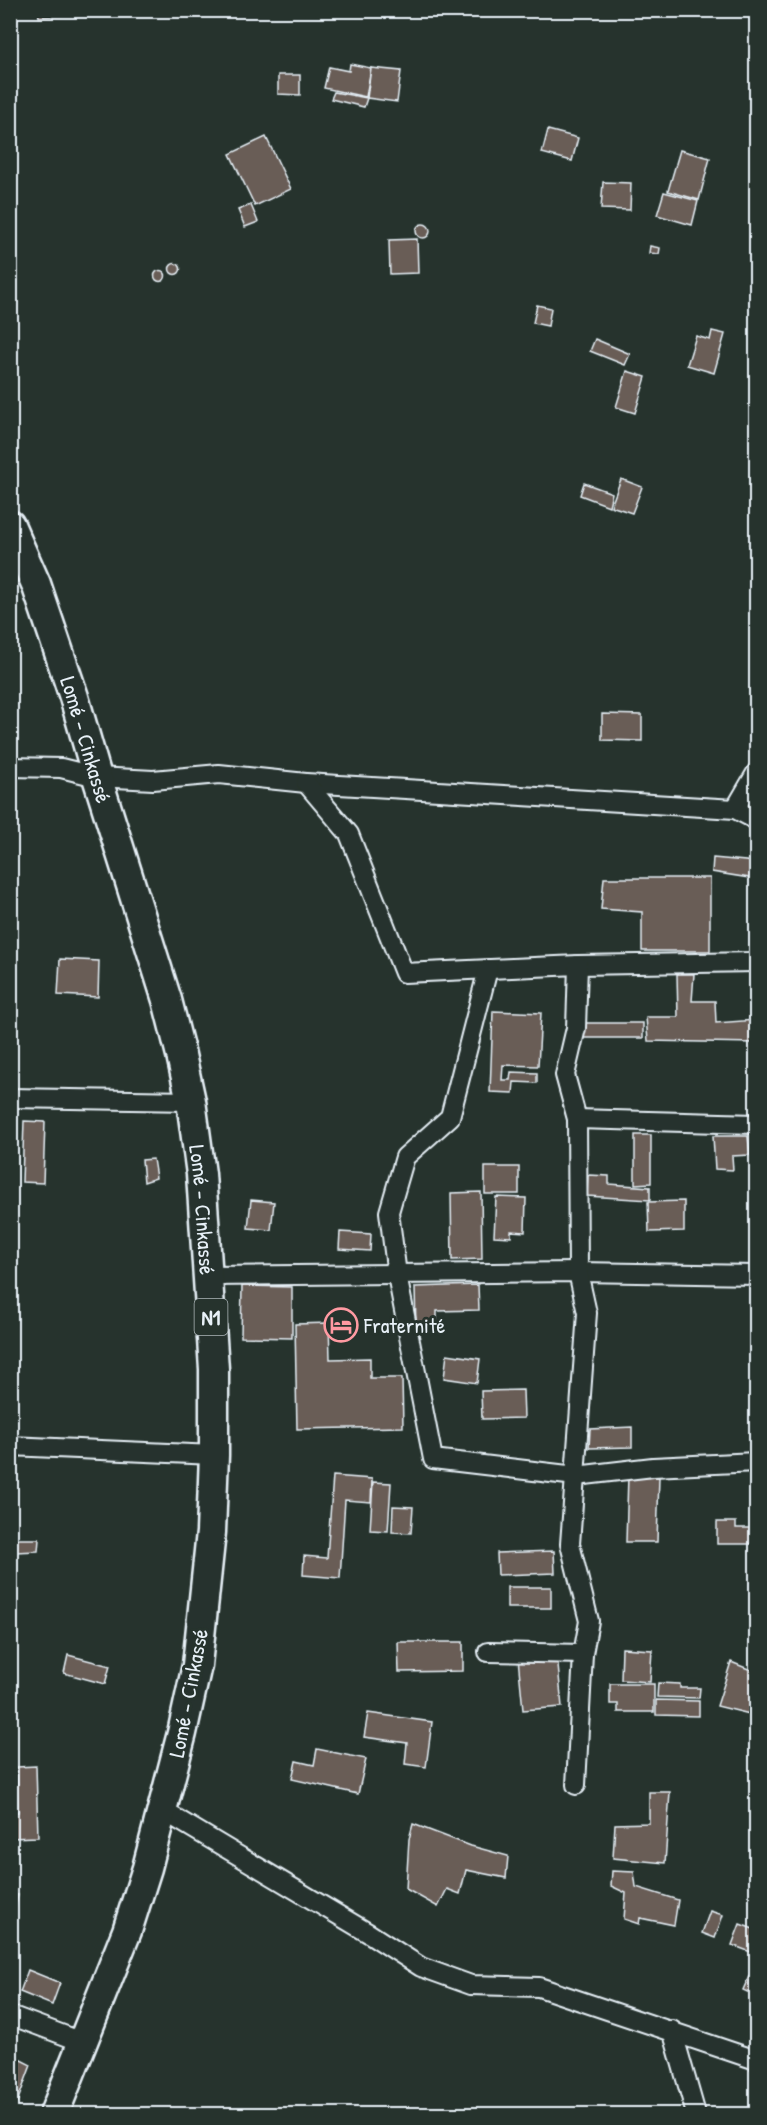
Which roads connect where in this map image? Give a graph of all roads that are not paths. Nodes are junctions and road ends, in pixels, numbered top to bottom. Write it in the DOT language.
graph roads {
  1 [pos="10,525"];
  2 [pos="10,766"];
  3 [pos="756,773"];
  4 [pos="97,777"];
  5 [pos="306,783"];
  6 [pos="735,809"];
  7 [pos="756,820"];
  8 [pos="756,962"];
  9 [pos="578,964"];
  10 [pos="488,969"];
  11 [pos="10,1098"];
  12 [pos="191,1101"];
  13 [pos="577,1119"];
  14 [pos="756,1124"];
  15 [pos="578,1272"];
  16 [pos="397,1275"];
  17 [pos="756,1275"];
  18 [pos="209,1276"];
  19 [pos="10,1446"];
  20 [pos="214,1455"];
  21 [pos="756,1462"];
  22 [pos="576,1476"];
  23 [pos="488,1652"];
  24 [pos="583,1654"];
  25 [pos="576,1785"];
  26 [pos="162,1810"];
  27 [pos="10,2015"];
  28 [pos="672,2030"];
  29 [pos="82,2042"];
  30 [pos="756,2060"];
  31 [pos="54,2115"];
  32 [pos="696,2115"];
  1 -- 4 [label="highway, Lomé - Cinkassé / N1"];
  2 -- 4 [label="street"];
  3 -- 6 [label="street"];
  4 -- 5 [label="street"];
  4 -- 12 [label="highway, Lomé - Cinkassé / N1"];
  5 -- 6 [label="street"];
  5 -- 10 [label="street"];
  6 -- 7 [label="street"];
  8 -- 9 [label="street"];
  9 -- 10 [label="street"];
  9 -- 13 [label="street"];
  10 -- 16 [label="street"];
  11 -- 12 [label="street"];
  12 -- 18 [label="highway, Lomé - Cinkassé / N1"];
  13 -- 14 [label="street"];
  13 -- 15 [label="street"];
  15 -- 16 [label="street"];
  15 -- 17 [label="street"];
  15 -- 22 [label="street"];
  16 -- 18 [label="street"];
  16 -- 22 [label="street"];
  18 -- 20 [label="highway, Lomé - Cinkassé / N1"];
  19 -- 20 [label="street"];
  20 -- 26 [label="highway, Lomé - Cinkassé / N1"];
  21 -- 22 [label="street"];
  22 -- 24 [label="street"];
  23 -- 24 [label="street"];
  24 -- 25 [label="street"];
  26 -- 28 [label="street"];
  26 -- 29 [label="highway, Lomé - Cinkassé / N1"];
  27 -- 29 [label="street"];
  28 -- 30 [label="street"];
  28 -- 32 [label="street"];
  29 -- 31 [label="highway, Lomé - Cinkassé / N1"];
}
